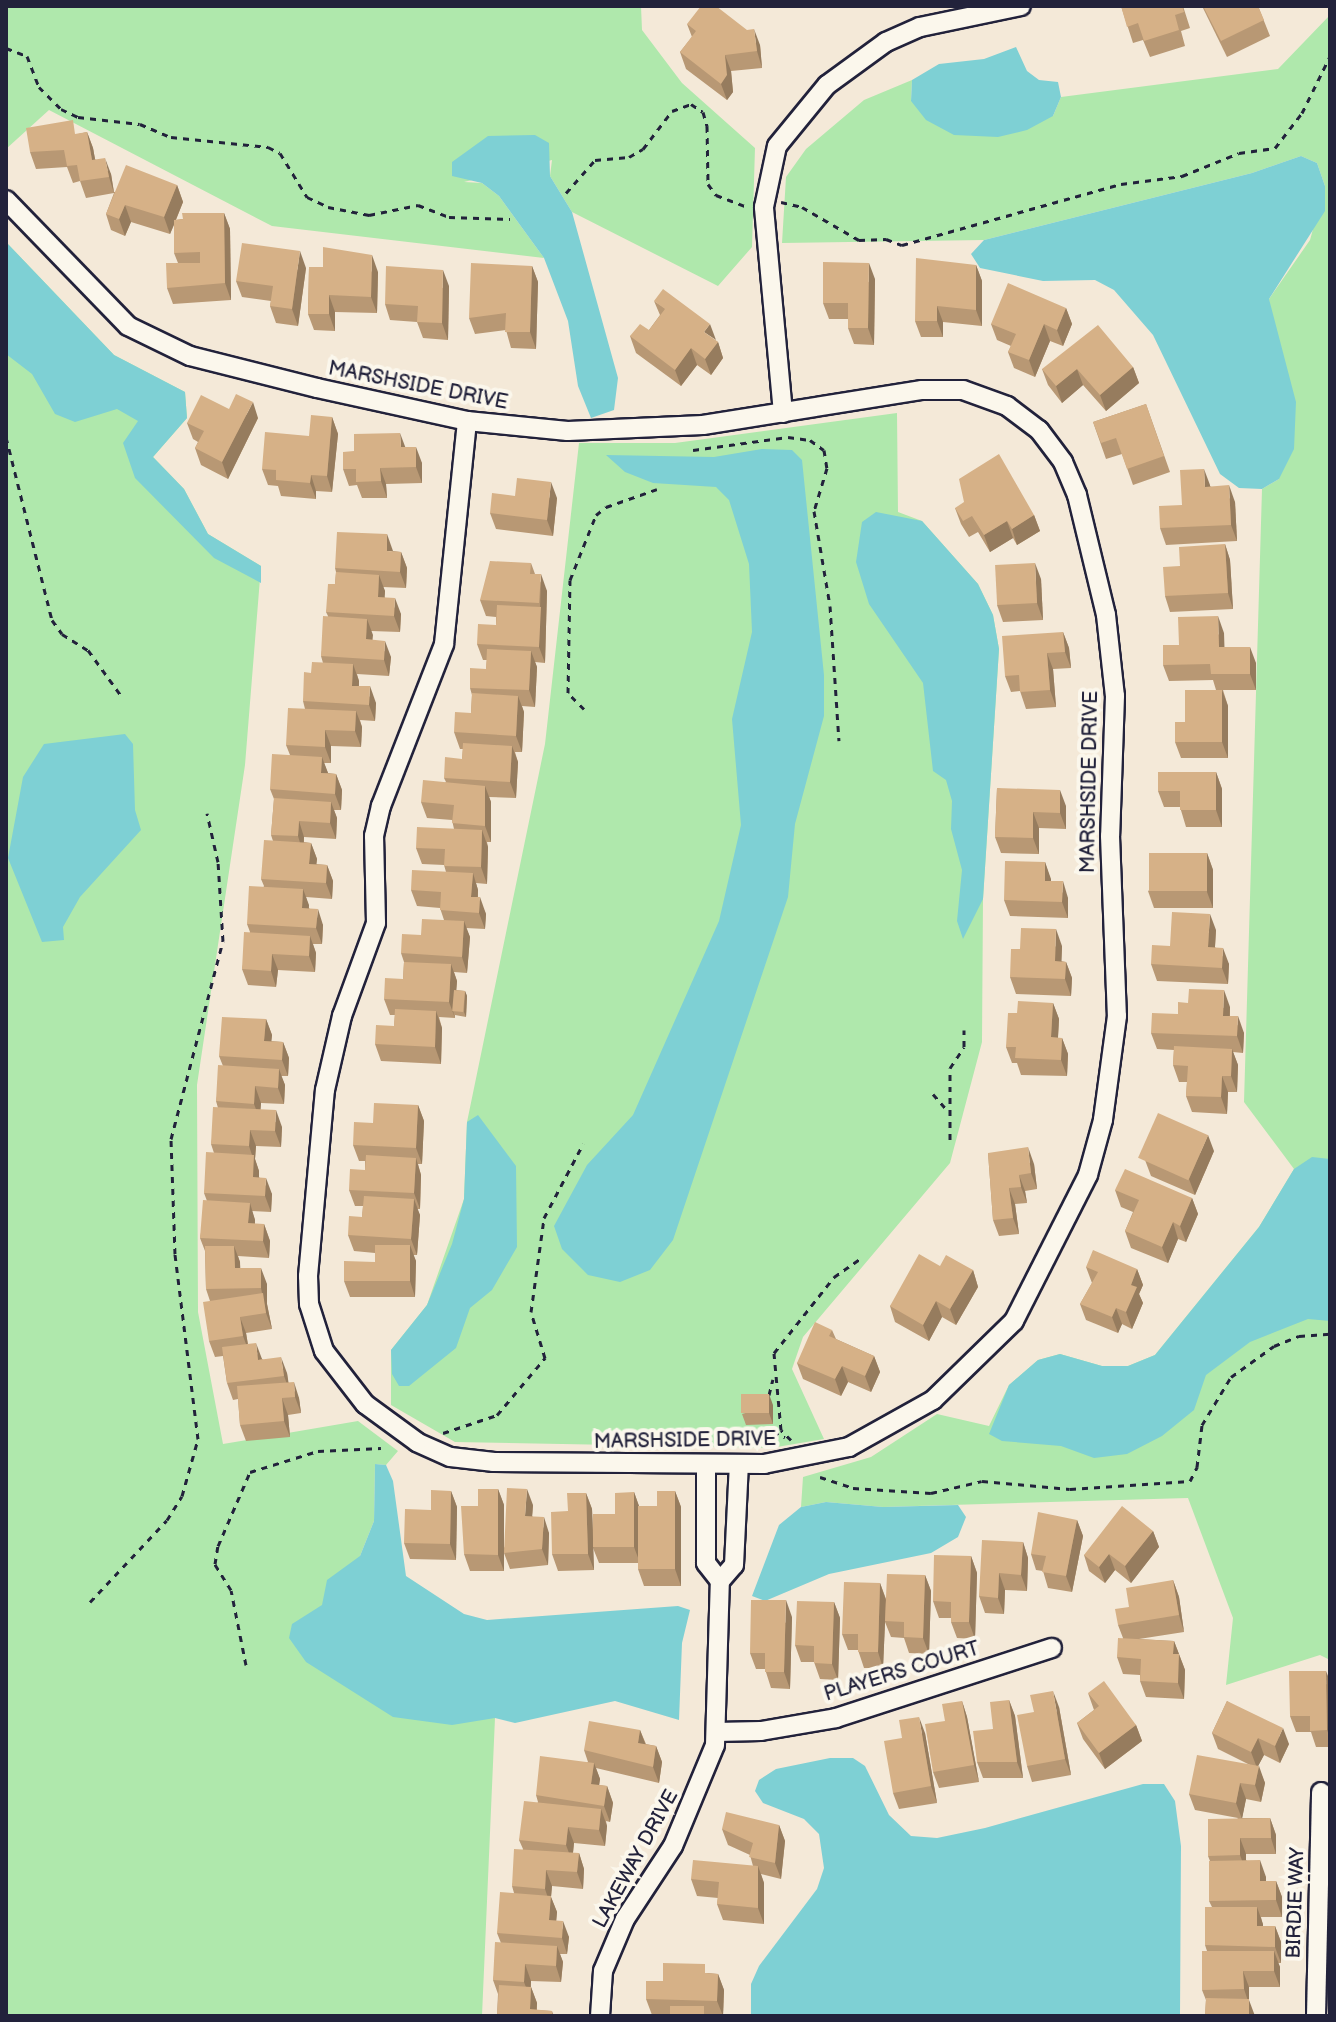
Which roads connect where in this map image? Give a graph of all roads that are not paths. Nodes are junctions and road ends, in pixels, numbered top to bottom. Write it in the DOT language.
graph roads {
  1 [pos="1021,6"];
  2 [pos="6,200"];
  3 [pos="783,413"];
  4 [pos="467,421"];
  5 [pos="739,1464"];
  6 [pos="706,1465"];
  7 [pos="720,1581"];
  8 [pos="1052,1648"];
  9 [pos="716,1732"];
  10 [pos="1321,1792"];
  11 [pos="600,2016"];
  12 [pos="1316,2016"];
  1 -- 3 [label="street"];
  2 -- 4 [label="street, MARSHSIDE DRIVE"];
  3 -- 4 [label="street, MARSHSIDE DRIVE"];
  3 -- 5 [label="street, MARSHSIDE DRIVE"];
  4 -- 6 [label="street, MARSHSIDE DRIVE"];
  5 -- 6 [label="street, MARSHSIDE DRIVE"];
  5 -- 7 [label="street, LAKEWAY DRIVE"];
  6 -- 7 [label="street, LAKEWAY DRIVE"];
  7 -- 9 [label="street, LAKEWAY DRIVE"];
  8 -- 9 [label="street, PLAYERS COURT"];
  9 -- 11 [label="street, LAKEWAY DRIVE"];
  10 -- 12 [label="street, BIRDIE WAY"];
}
